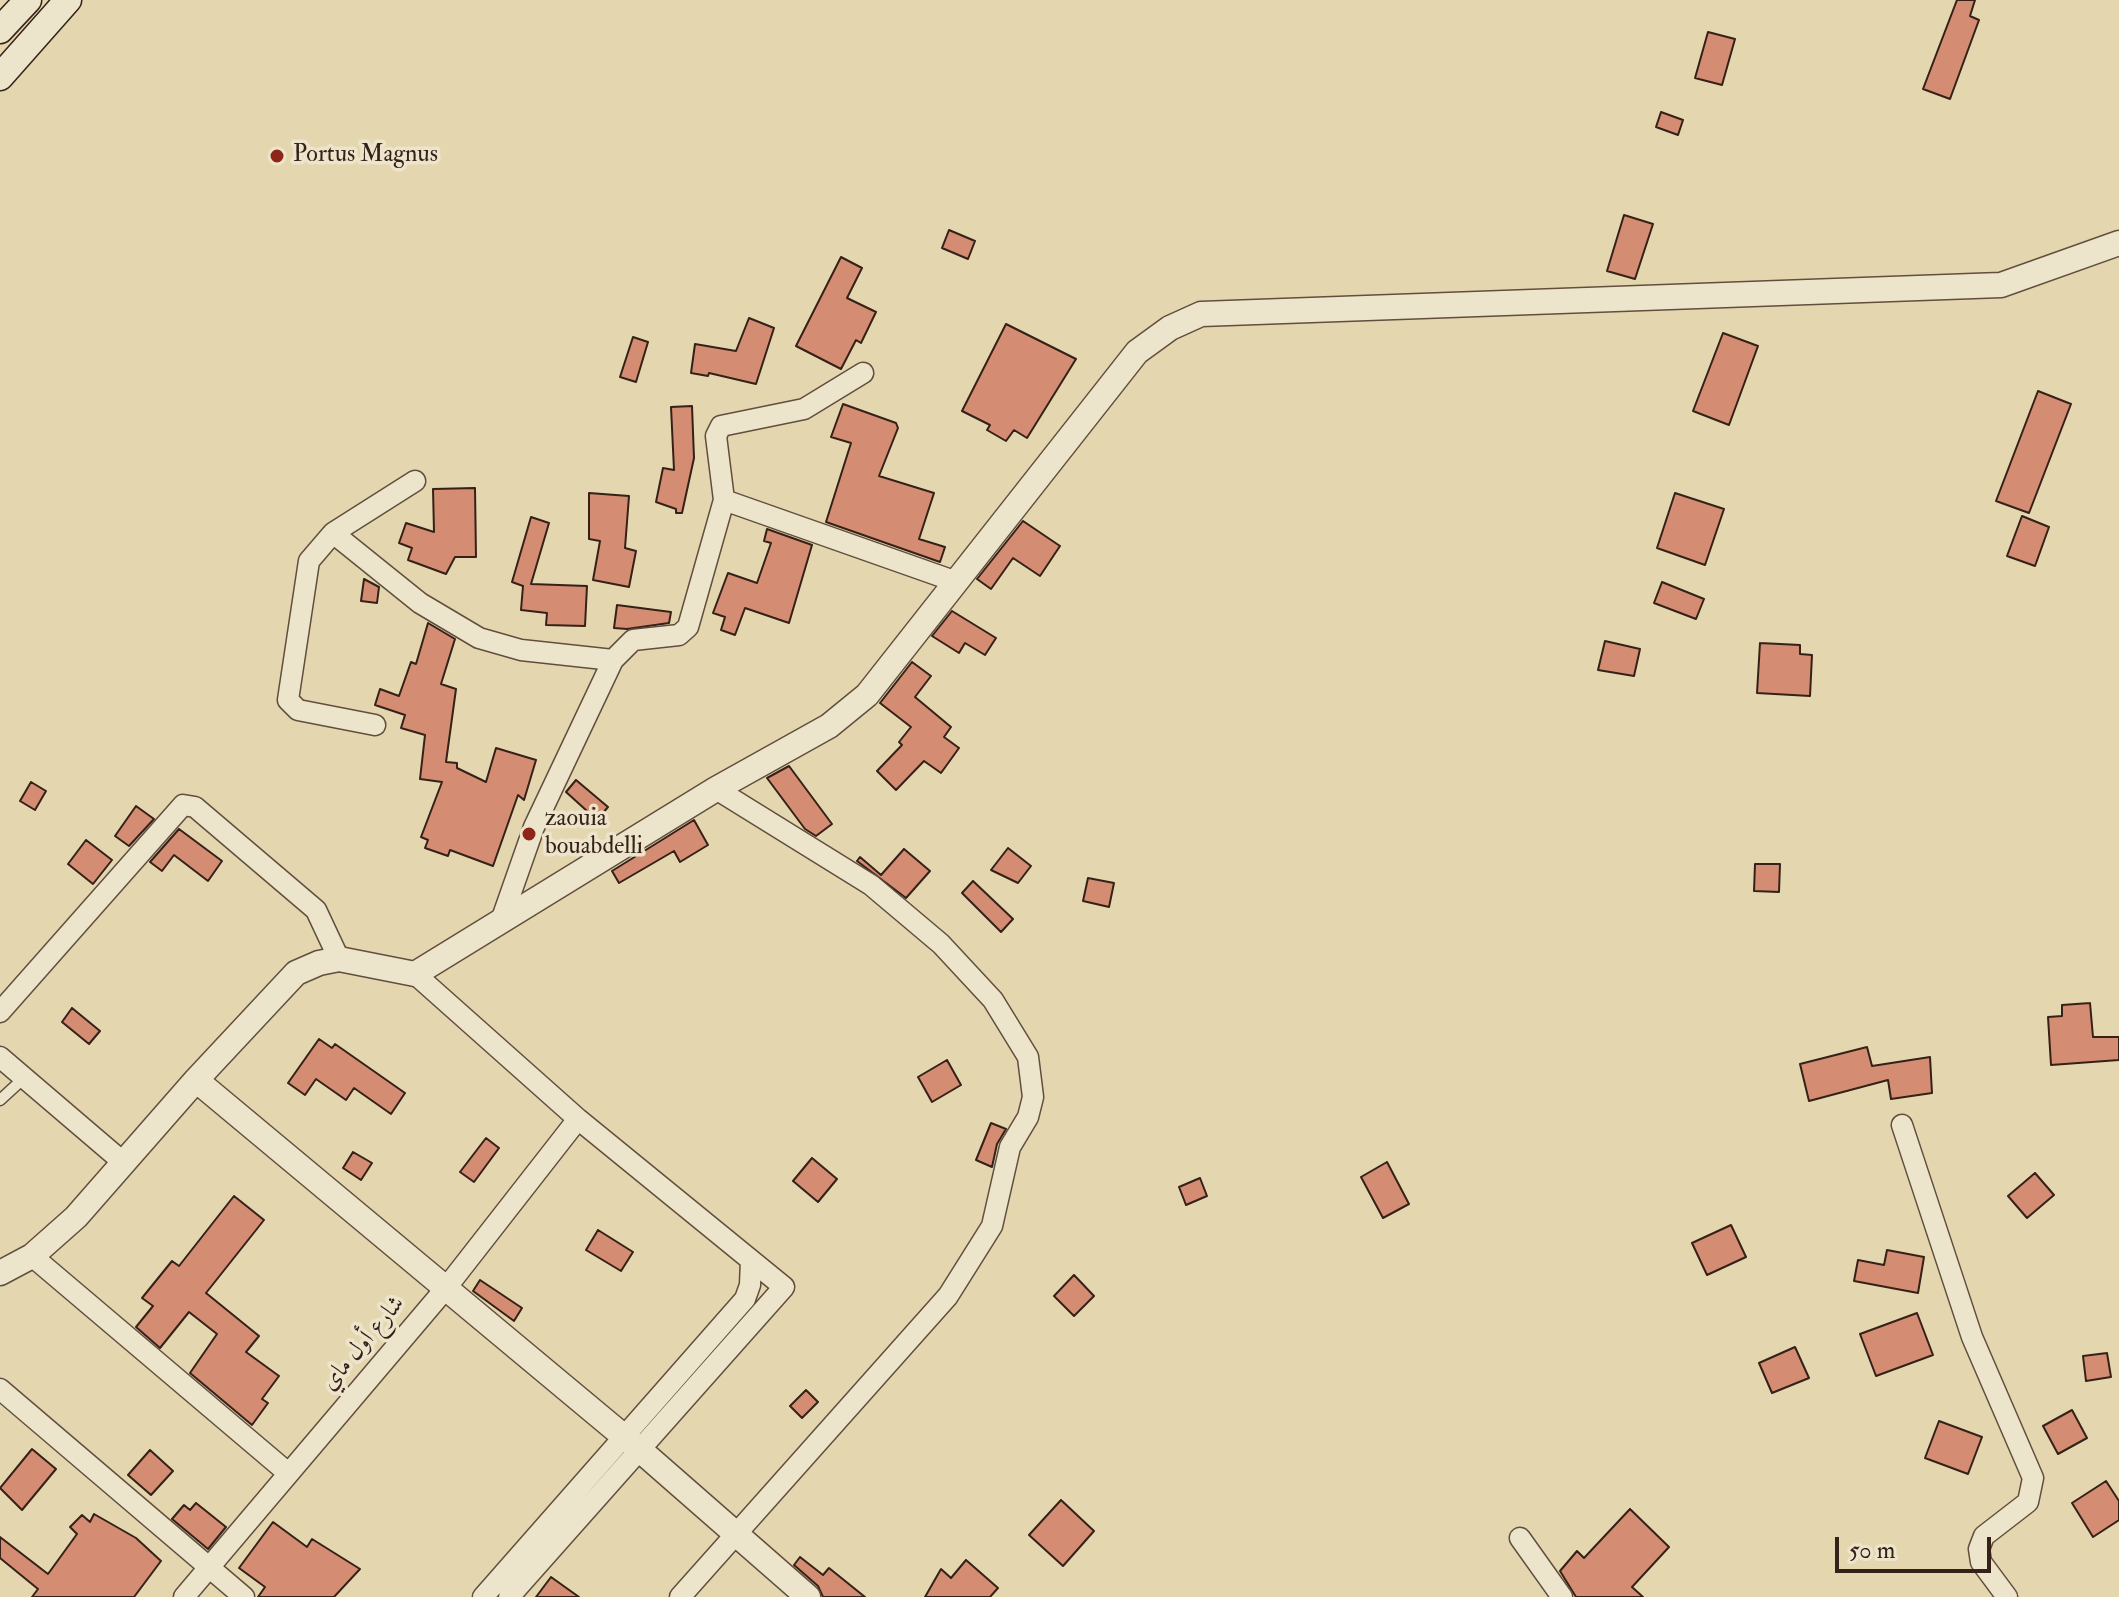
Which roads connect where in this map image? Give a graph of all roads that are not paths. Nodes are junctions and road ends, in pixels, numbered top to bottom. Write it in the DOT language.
graph roads {
  1 [pos="28,0"];
  2 [pos="68,0"];
  3 [pos="0,30"];
  4 [pos="0,77"];
  5 [pos="2119,243"];
  6 [pos="863,373"];
  7 [pos="415,481"];
  8 [pos="724,500"];
  9 [pos="333,533"];
  10 [pos="954,581"];
  11 [pos="613,660"];
  12 [pos="375,725"];
  13 [pos="716,789"];
  14 [pos="501,921"];
  15 [pos="339,959"];
  16 [pos="415,974"];
  17 [pos="0,1012"];
  18 [pos="0,1057"];
  19 [pos="24,1078"];
  20 [pos="196,1080"];
  21 [pos="0,1100"];
  22 [pos="578,1119"];
  23 [pos="1902,1125"];
  24 [pos="124,1163"];
  25 [pos="32,1256"];
  26 [pos="751,1260"];
  27 [pos="0,1273"];
  28 [pos="446,1288"];
  29 [pos="0,1389"];
  30 [pos="632,1443"];
  31 [pos="288,1473"];
  32 [pos="735,1534"];
  33 [pos="1520,1538"];
  34 [pos="209,1568"];
  35 [pos="184,1597"];
  36 [pos="244,1597"];
  37 [pos="483,1597"];
  38 [pos="509,1597"];
  39 [pos="680,1597"];
  40 [pos="808,1597"];
  41 [pos="1562,1597"];
  42 [pos="2007,1597"];
  1 -- 3 [label="main road"];
  2 -- 4 [label="main road"];
  5 -- 10 [label="street"];
  6 -- 8 [label="street"];
  7 -- 9 [label="street"];
  8 -- 10 [label="street"];
  8 -- 11 [label="street"];
  9 -- 11 [label="street"];
  9 -- 12 [label="street"];
  10 -- 13 [label="street"];
  11 -- 14 [label="street"];
  13 -- 14 [label="street"];
  13 -- 32 [label="street"];
  14 -- 16 [label="street"];
  15 -- 16 [label="street"];
  15 -- 17 [label="street"];
  15 -- 20 [label="street"];
  16 -- 22 [label="street"];
  18 -- 19 [label="street"];
  19 -- 21 [label="lane"];
  19 -- 24 [label="street"];
  20 -- 24 [label="street"];
  20 -- 28 [label="street"];
  22 -- 26 [label="street"];
  22 -- 28 [label="street, شارع أول ماي"];
  23 -- 42 [label="street"];
  24 -- 25 [label="street"];
  25 -- 27 [label="street"];
  25 -- 31 [label="street"];
  26 -- 30 [label="street"];
  26 -- 30 [label="street"];
  28 -- 30 [label="street"];
  28 -- 31 [label="street, شارع أول ماي"];
  29 -- 34 [label="street"];
  30 -- 32 [label="street"];
  30 -- 37 [label="street"];
  30 -- 38 [label="street"];
  31 -- 34 [label="street, شارع أول ماي"];
  32 -- 39 [label="street"];
  32 -- 40 [label="street"];
  33 -- 41 [label="street"];
  34 -- 35 [label="street, شارع أول ماي"];
  34 -- 36 [label="street"];
}
